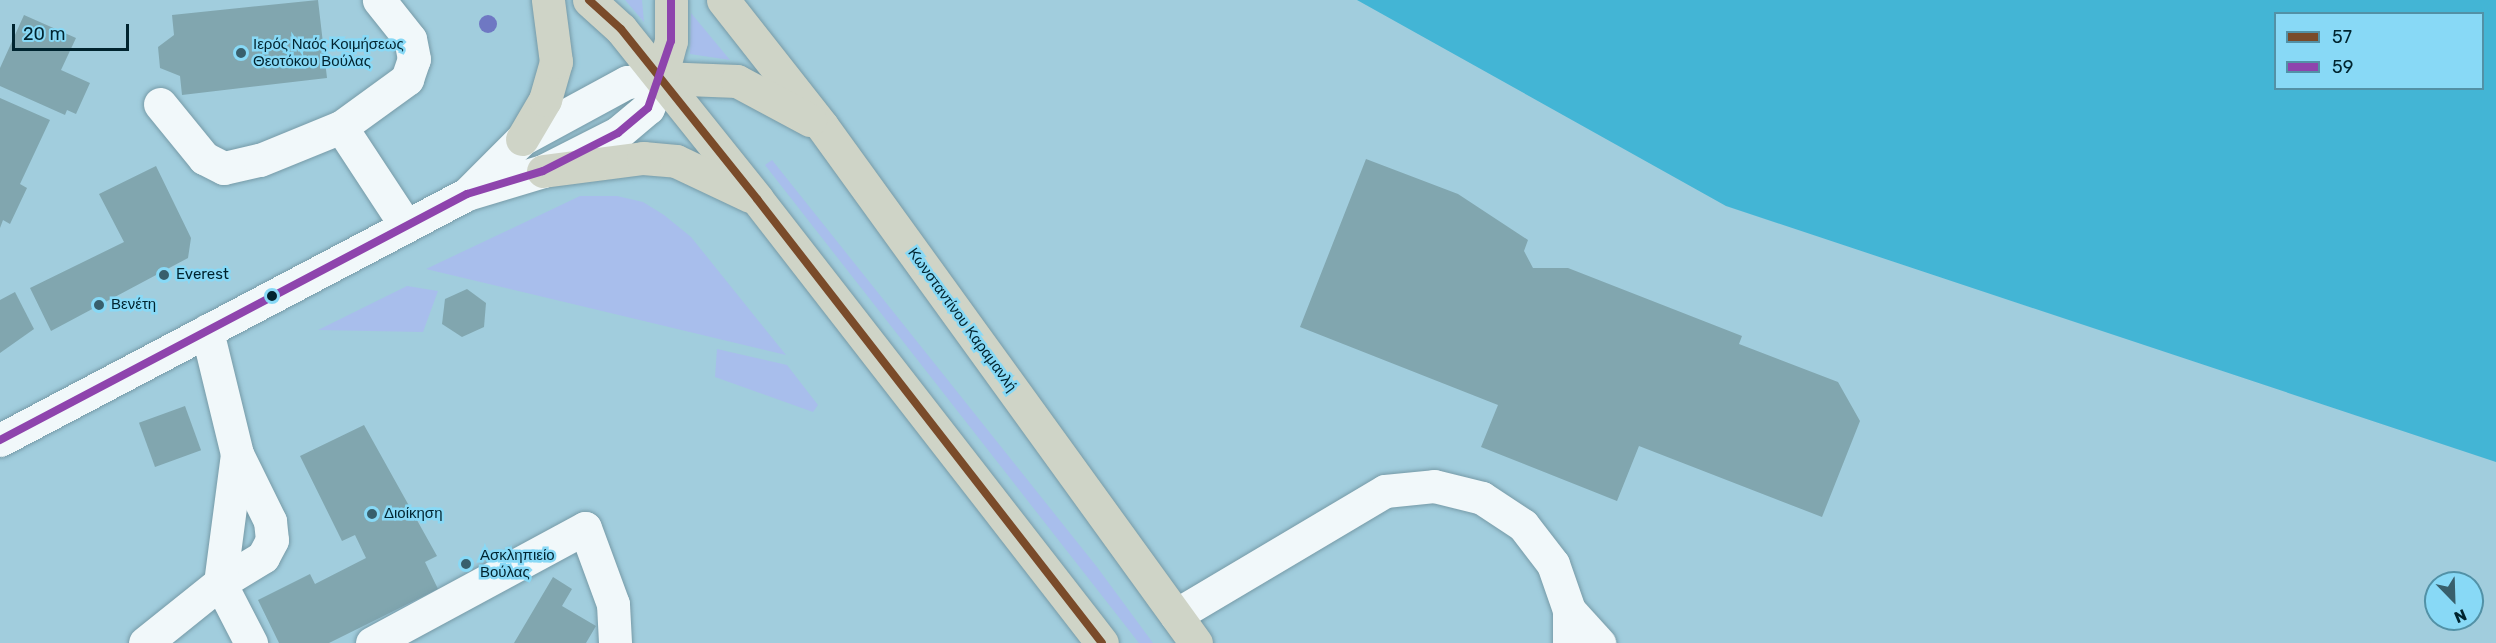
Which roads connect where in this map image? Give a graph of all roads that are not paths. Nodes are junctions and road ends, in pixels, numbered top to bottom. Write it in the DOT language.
graph roads {
  1 [pos="379,0"];
  2 [pos="548,0"];
  3 [pos="589,0"];
  4 [pos="671,0"];
  5 [pos="723,0"];
  6 [pos="660,78"];
  7 [pos="160,104"];
  8 [pos="822,126"];
  9 [pos="341,127"];
  10 [pos="522,139"];
  11 [pos="543,171"];
  12 [pos="468,194"];
  13 [pos="757,199"];
  14 [pos="406,226"];
  15 [pos="207,331"];
  16 [pos="0,440"];
  17 [pos="237,454"];
  18 [pos="220,583"];
  19 [pos="1569,610"];
  20 [pos="1176,615"];
  21 [pos="1096,634"];
  22 [pos="162,638"];
  23 [pos="251,643"];
  24 [pos="372,643"];
  25 [pos="615,643"];
  26 [pos="1196,643"];
  27 [pos="1569,643"];
  28 [pos="1599,643"];
  1 -- 9 [label="street"];
  2 -- 10 [label="highway"];
  3 -- 6 [label="highway"];
  4 -- 6 [label="highway"];
  5 -- 8 [label="highway, Κωνσταντίνου Καραμανλή"];
  6 -- 8 [label="highway"];
  6 -- 10 [label="street"];
  6 -- 11 [label="street"];
  6 -- 13 [label="highway"];
  7 -- 9 [label="street"];
  8 -- 20 [label="highway, Κωνσταντίνου Καραμανλή"];
  9 -- 14 [label="street"];
  10 -- 12 [label="street"];
  11 -- 12 [label="street"];
  11 -- 13 [label="highway"];
  12 -- 14 [label="street"];
  13 -- 21 [label="highway"];
  14 -- 15 [label="street"];
  15 -- 16 [label="street"];
  15 -- 17 [label="street"];
  17 -- 18 [label="street"];
  17 -- 18 [label="street"];
  18 -- 22 [label="street"];
  18 -- 23 [label="street"];
  19 -- 20 [label="street"];
  19 -- 27 [label="street"];
  19 -- 28 [label="street"];
  20 -- 26 [label="highway, Κωνσταντίνου Καραμανλή"];
  24 -- 25 [label="street"];
}
